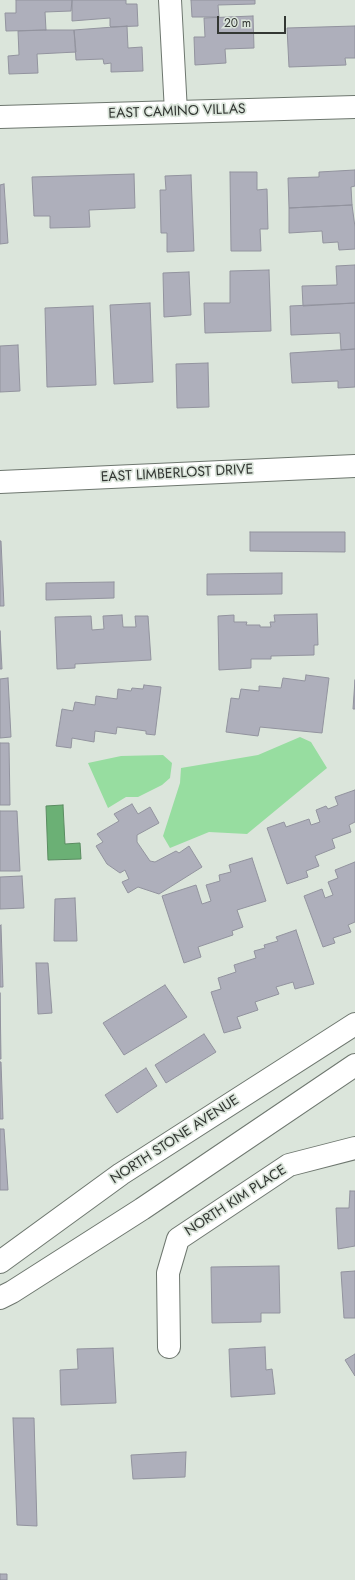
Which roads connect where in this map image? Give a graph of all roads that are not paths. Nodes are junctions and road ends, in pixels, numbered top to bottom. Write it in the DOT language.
graph roads {
  1 [pos="170,0"];
  2 [pos="355,107"];
  3 [pos="176,112"];
  4 [pos="0,117"];
  5 [pos="355,466"];
  6 [pos="0,482"];
  7 [pos="355,1024"];
  8 [pos="355,1065"];
  9 [pos="355,1148"];
  10 [pos="0,1262"];
  11 [pos="0,1298"];
  12 [pos="169,1347"];
  1 -- 3 [label="street"];
  2 -- 3 [label="street, EAST CAMINO VILLAS"];
  3 -- 4 [label="street, EAST CAMINO VILLAS"];
  5 -- 6 [label="street, EAST LIMBERLOST DRIVE"];
  7 -- 10 [label="street, NORTH STONE AVENUE"];
  8 -- 11 [label="street"];
  9 -- 12 [label="street, NORTH KIM PLACE"];
}
